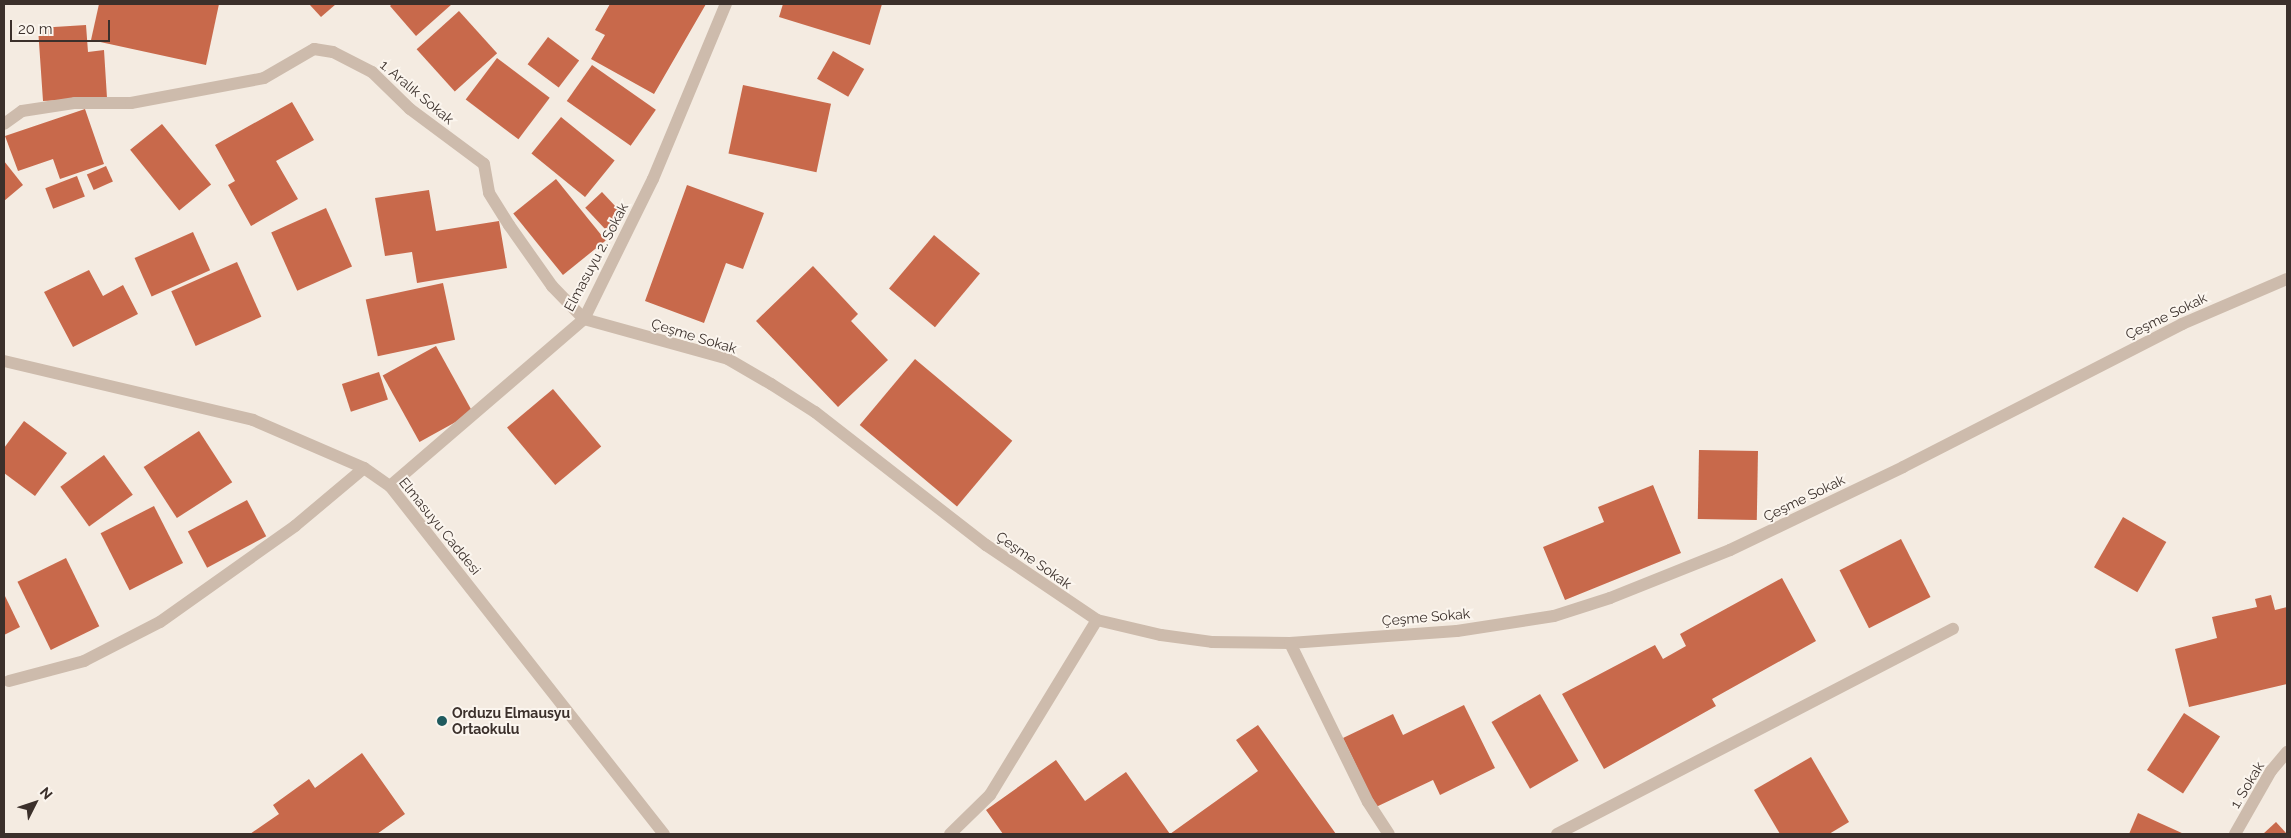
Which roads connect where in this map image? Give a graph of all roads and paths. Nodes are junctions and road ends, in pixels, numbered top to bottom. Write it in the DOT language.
graph roads {
  1 [pos="726,4"];
  2 [pos="4,124"];
  3 [pos="2287,279"];
  4 [pos="584,319"];
  5 [pos="4,361"];
  6 [pos="364,468"];
  7 [pos="390,486"];
  8 [pos="1097,620"];
  9 [pos="1953,629"];
  10 [pos="1290,643"];
  11 [pos="9,681"];
  12 [pos="2287,752"];
  13 [pos="664,834"];
  14 [pos="950,834"];
  15 [pos="1389,834"];
  16 [pos="1557,834"];
  17 [pos="2236,834"];
  1 -- 4 [label="street, Elmasuyu 2. Sokak"];
  2 -- 4 [label="street, 1. Aralık Sokak"];
  3 -- 10 [label="street, Çeşme Sokak"];
  4 -- 7 [label="street, Elmasuyu 2. Sokak"];
  4 -- 8 [label="street, Çeşme Sokak"];
  5 -- 6 [label="street, Elmasuyu Caddesi"];
  6 -- 7 [label="street, Elmasuyu Caddesi"];
  6 -- 11 [label="street"];
  7 -- 13 [label="street, Elmasuyu Caddesi"];
  8 -- 10 [label="street, Çeşme Sokak"];
  8 -- 14 [label="street"];
  9 -- 16 [label="street"];
  10 -- 15 [label="street"];
  12 -- 17 [label="street, 1. Sokak"];
}
